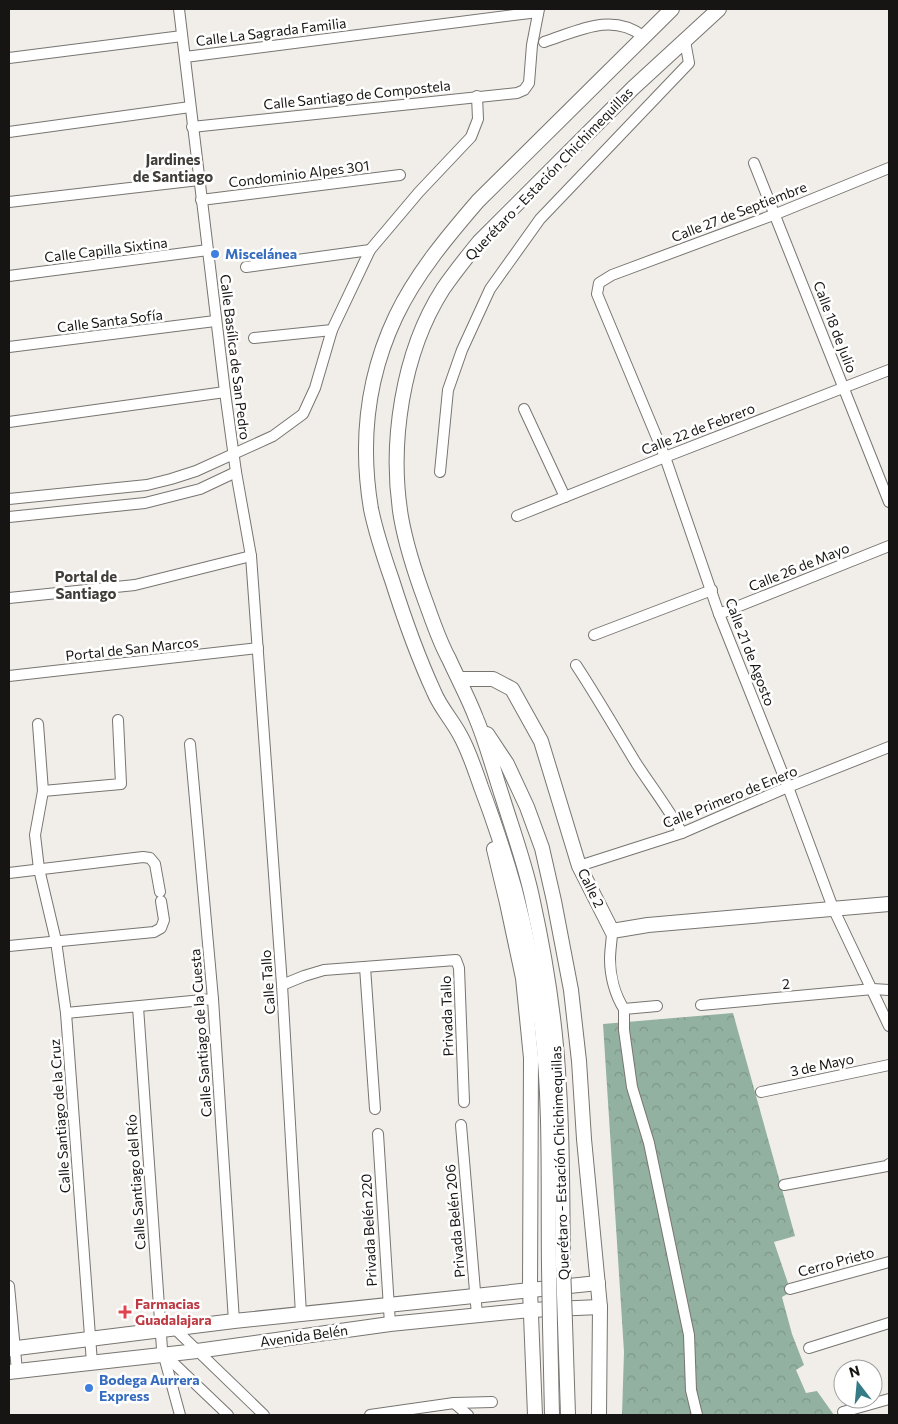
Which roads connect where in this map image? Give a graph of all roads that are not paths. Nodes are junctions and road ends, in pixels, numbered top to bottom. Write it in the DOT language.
graph roads {
  1 [pos="179,9"];
  2 [pos="672,9"];
  3 [pos="719,9"];
  4 [pos="538,10"];
  5 [pos="182,36"];
  6 [pos="643,36"];
  7 [pos="685,40"];
  8 [pos="544,42"];
  9 [pos="185,57"];
  10 [pos="9,58"];
  11 [pos="477,96"];
  12 [pos="190,107"];
  13 [pos="192,127"];
  14 [pos="9,132"];
  15 [pos="754,163"];
  16 [pos="889,168"];
  17 [pos="400,175"];
  18 [pos="199,180"];
  19 [pos="201,200"];
  20 [pos="9,202"];
  21 [pos="776,214"];
  22 [pos="208,250"];
  23 [pos="370,250"];
  24 [pos="246,267"];
  25 [pos="9,276"];
  26 [pos="599,283"];
  27 [pos="216,321"];
  28 [pos="332,330"];
  29 [pos="254,338"];
  30 [pos="9,347"];
  31 [pos="889,370"];
  32 [pos="844,387"];
  33 [pos="225,392"];
  34 [pos="524,409"];
  35 [pos="9,422"];
  36 [pos="233,454"];
  37 [pos="664,457"];
  38 [pos="236,472"];
  39 [pos="440,472"];
  40 [pos="565,497"];
  41 [pos="9,499"];
  42 [pos="889,502"];
  43 [pos="517,516"];
  44 [pos="9,517"];
  45 [pos="889,546"];
  46 [pos="251,556"];
  47 [pos="712,590"];
  48 [pos="9,598"];
  49 [pos="719,614"];
  50 [pos="594,635"];
  51 [pos="258,648"];
  52 [pos="576,665"];
  53 [pos="9,676"];
  54 [pos="460,680"];
  55 [pos="436,696"];
  56 [pos="118,720"];
  57 [pos="478,721"];
  58 [pos="38,724"];
  59 [pos="190,744"];
  60 [pos="889,747"];
  61 [pos="788,787"];
  62 [pos="43,791"];
  63 [pos="682,833"];
  64 [pos="579,866"];
  65 [pos="39,869"];
  66 [pos="9,872"];
  67 [pos="889,904"];
  68 [pos="833,908"];
  69 [pos="612,931"];
  70 [pos="56,941"];
  71 [pos="9,946"];
  72 [pos="366,967"];
  73 [pos="282,985"];
  74 [pos="873,990"];
  75 [pos="889,990"];
  76 [pos="213,999"];
  77 [pos="701,1005"];
  78 [pos="657,1006"];
  79 [pos="138,1007"];
  80 [pos="624,1009"];
  81 [pos="66,1013"];
  82 [pos="889,1026"];
  83 [pos="889,1065"];
  84 [pos="761,1092"];
  85 [pos="464,1102"];
  86 [pos="375,1109"];
  87 [pos="461,1125"];
  88 [pos="378,1134"];
  89 [pos="889,1164"];
  90 [pos="784,1185"];
  91 [pos="889,1265"];
  92 [pos="598,1283"];
  93 [pos="9,1286"];
  94 [pos="790,1288"];
  95 [pos="530,1290"];
  96 [pos="475,1295"];
  97 [pos="10,1304"];
  98 [pos="388,1306"];
  99 [pos="600,1306"];
  100 [pos="530,1310"];
  101 [pos="302,1314"];
  102 [pos="477,1314"];
  103 [pos="234,1321"];
  104 [pos="889,1323"];
  105 [pos="390,1324"];
  106 [pos="175,1329"];
  107 [pos="160,1330"];
  108 [pos="90,1340"];
  109 [pos="809,1348"];
  110 [pos="12,1349"];
  111 [pos="197,1351"];
  112 [pos="164,1354"];
  113 [pos="92,1363"];
  114 [pos="13,1371"];
  115 [pos="889,1400"];
  116 [pos="492,1402"];
  117 [pos="454,1403"];
  118 [pos="843,1412"];
  119 [pos="180,1415"];
  120 [pos="228,1415"];
  121 [pos="264,1415"];
  122 [pos="370,1415"];
  123 [pos="468,1415"];
  124 [pos="535,1415"];
  125 [pos="552,1415"];
  126 [pos="568,1415"];
  127 [pos="599,1415"];
  128 [pos="697,1415"];
  1 -- 5 [label="street, Calle Basílica de San Pedro"];
  2 -- 6 [label="main road, Querétaro - Estación Chichimequillas"];
  3 -- 7 [label="main road, Querétaro - Estación Chichimequillas"];
  4 -- 9 [label="street, Calle La Sagrada Familia"];
  4 -- 11 [label="street, Calle Santiago de Compostela"];
  5 -- 9 [label="street, Calle Basílica de San Pedro"];
  5 -- 10 [label="street, Calle La Sagrada Familia"];
  6 -- 8 [label="street"];
  6 -- 55 [label="main road, Querétaro - Estación Chichimequillas"];
  7 -- 39 [label="street"];
  7 -- 54 [label="main road, Querétaro - Estación Chichimequillas"];
  9 -- 12 [label="street, Calle Basílica de San Pedro"];
  11 -- 13 [label="street, Calle Santiago de Compostela"];
  11 -- 23 [label="street"];
  12 -- 13 [label="street, Calle Basílica de San Pedro"];
  12 -- 14 [label="street"];
  13 -- 18 [label="street, Calle Basílica de San Pedro"];
  15 -- 21 [label="street, Calle 18 de Julio"];
  16 -- 21 [label="street, Calle 27 de Septiembre"];
  17 -- 19 [label="street, Condominio Alpes 301"];
  18 -- 19 [label="street, Calle Basílica de San Pedro"];
  18 -- 20 [label="street"];
  19 -- 22 [label="street, Calle Basílica de San Pedro"];
  21 -- 26 [label="street, Calle 27 de Septiembre"];
  21 -- 32 [label="street, Calle 18 de Julio"];
  22 -- 25 [label="street, Calle Capilla Sixtina"];
  22 -- 27 [label="street, Calle Basílica de San Pedro"];
  23 -- 24 [label="street"];
  23 -- 28 [label="street"];
  26 -- 37 [label="street, Calle 21 de Agosto"];
  27 -- 30 [label="street, Calle Santa Sofía"];
  27 -- 33 [label="street, Calle Basílica de San Pedro"];
  28 -- 29 [label="street"];
  28 -- 36 [label="street"];
  31 -- 32 [label="street, Calle 22 de Febrero"];
  32 -- 37 [label="street, Calle 22 de Febrero"];
  32 -- 42 [label="street, Calle 18 de Julio"];
  33 -- 35 [label="street"];
  33 -- 36 [label="street, Calle Basílica de San Pedro"];
  34 -- 40 [label="street"];
  36 -- 38 [label="street, Calle Basílica de San Pedro"];
  36 -- 41 [label="street"];
  37 -- 40 [label="street, Calle 22 de Febrero"];
  37 -- 47 [label="street, Calle 21 de Agosto"];
  38 -- 44 [label="street"];
  38 -- 46 [label="street, Calle Basílica de San Pedro"];
  40 -- 43 [label="street, Calle 22 de Febrero"];
  45 -- 49 [label="street, Calle 26 de Mayo"];
  46 -- 48 [label="street"];
  46 -- 51 [label="street, Calle Basílica de San Pedro"];
  47 -- 49 [label="street, Calle 21 de Agosto"];
  47 -- 50 [label="street"];
  49 -- 61 [label="street, Calle 21 de Agosto"];
  51 -- 53 [label="street, Portal de San Marcos"];
  51 -- 73 [label="street, Calle Tallo"];
  52 -- 63 [label="street"];
  54 -- 57 [label="main road, Querétaro - Estación Chichimequillas"];
  54 -- 64 [label="main road, Calle 2"];
  55 -- 95 [label="main road"];
  55 -- 125 [label="main road, Querétaro - Estación Chichimequillas, bridge"];
  56 -- 62 [label="street"];
  57 -- 92 [label="main road"];
  57 -- 126 [label="main road, Querétaro - Estación Chichimequillas, bridge"];
  58 -- 62 [label="street, Calle Santiago de la Cruz"];
  59 -- 76 [label="street, Calle Santiago de la Cuesta"];
  60 -- 61 [label="street, Calle Primero de Enero"];
  61 -- 63 [label="street, Calle Primero de Enero"];
  61 -- 68 [label="street, Calle 21 de Agosto"];
  62 -- 65 [label="street, Calle Santiago de la Cruz"];
  63 -- 64 [label="street, Calle Primero de Enero"];
  64 -- 69 [label="main road, Calle 2"];
  65 -- 66 [label="street"];
  65 -- 70 [label="street, Calle Santiago de la Cruz"];
  65 -- 70 [label="street"];
  67 -- 68 [label="main road"];
  68 -- 69 [label="main road"];
  68 -- 74 [label="street, Calle 21 de Agosto"];
  69 -- 80 [label="street"];
  70 -- 71 [label="street"];
  70 -- 81 [label="street, Calle Santiago de la Cruz"];
  72 -- 73 [label="street, Privada Tallo"];
  72 -- 85 [label="street, Privada Tallo"];
  72 -- 86 [label="street"];
  73 -- 101 [label="street, Calle Tallo"];
  74 -- 75 [label="street, 2"];
  74 -- 77 [label="street, 2"];
  74 -- 82 [label="street, Calle 21 de Agosto"];
  76 -- 79 [label="street"];
  76 -- 103 [label="street, Calle Santiago de la Cuesta"];
  78 -- 80 [label="street"];
  79 -- 81 [label="street"];
  79 -- 107 [label="street, Calle Santiago del Río"];
  80 -- 128 [label="street"];
  81 -- 108 [label="street, Calle Santiago de la Cruz"];
  83 -- 84 [label="street, 3 de Mayo"];
  87 -- 96 [label="street, Privada Belén 206"];
  88 -- 98 [label="street, Privada Belén 220"];
  89 -- 90 [label="street"];
  91 -- 94 [label="street, Cerro Prieto"];
  92 -- 95 [label="main road, Avenida Belén"];
  92 -- 99 [label="main road"];
  93 -- 97 [label="street"];
  95 -- 96 [label="main road, Avenida Belén"];
  95 -- 100 [label="main road"];
  96 -- 98 [label="main road, Avenida Belén"];
  96 -- 102 [label="street, Privada Belén 206"];
  97 -- 110 [label="street"];
  98 -- 101 [label="main road, Avenida Belén"];
  98 -- 105 [label="street, Privada Belén 220"];
  99 -- 100 [label="main road, Avenida Belén"];
  99 -- 127 [label="main road"];
  100 -- 102 [label="main road, Avenida Belén"];
  100 -- 124 [label="main road"];
  101 -- 103 [label="main road, Avenida Belén"];
  102 -- 105 [label="main road, Avenida Belén"];
  103 -- 106 [label="main road, Avenida Belén"];
  104 -- 109 [label="street"];
  105 -- 111 [label="main road, Avenida Belén"];
  106 -- 107 [label="main road, Avenida Belén"];
  106 -- 111 [label="street"];
  107 -- 108 [label="main road, Avenida Belén"];
  107 -- 112 [label="street, Calle Santiago del Río"];
  108 -- 110 [label="main road, Avenida Belén"];
  108 -- 113 [label="street, Calle Santiago de la Cruz"];
  110 -- 114 [label="street"];
  111 -- 112 [label="main road, Avenida Belén"];
  111 -- 121 [label="street"];
  112 -- 113 [label="main road, Avenida Belén"];
  112 -- 119 [label="street, Calle Santiago del Río"];
  112 -- 120 [label="street"];
  113 -- 114 [label="main road, Avenida Belén"];
  115 -- 118 [label="street"];
  116 -- 117 [label="street"];
  117 -- 122 [label="street"];
  117 -- 123 [label="street"];
}
